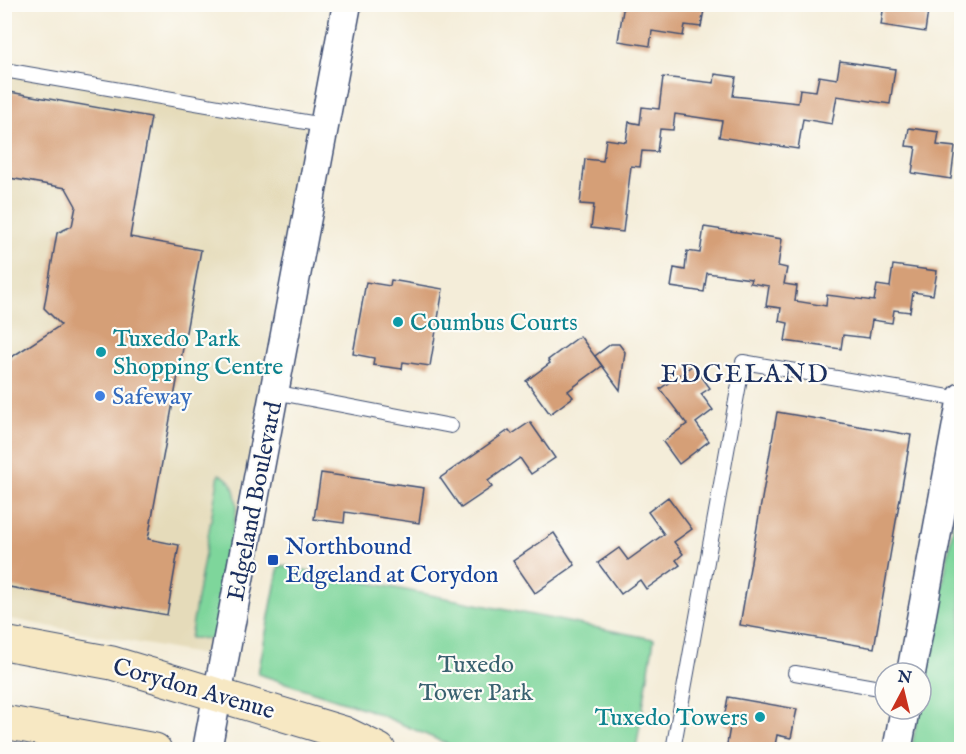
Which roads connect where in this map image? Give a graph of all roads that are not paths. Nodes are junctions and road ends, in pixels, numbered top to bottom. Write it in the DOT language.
graph roads {
  1 [pos="347,4"];
  2 [pos="4,70"];
  3 [pos="323,125"];
  4 [pos="274,392"];
  5 [pos="961,398"];
  6 [pos="451,426"];
  7 [pos="4,643"];
  8 [pos="913,661"];
  9 [pos="795,673"];
  10 [pos="873,687"];
  11 [pos="217,694"];
  12 [pos="903,721"];
  13 [pos="4,722"];
  14 [pos="155,750"];
  15 [pos="207,750"];
  16 [pos="379,750"];
  17 [pos="673,750"];
  18 [pos="897,750"];
  1 -- 3 [label="street, Edgeland Boulevard"];
  2 -- 3 [label="lane"];
  3 -- 4 [label="street, Edgeland Boulevard"];
  4 -- 6 [label="lane"];
  4 -- 11 [label="street, Edgeland Boulevard"];
  5 -- 8 [label="street"];
  5 -- 17 [label="lane"];
  7 -- 11 [label="main road, Corydon Avenue"];
  9 -- 10 [label="lane"];
  11 -- 15 [label="street, Edgeland Boulevard"];
  11 -- 16 [label="main road, Corydon Avenue"];
  12 -- 18 [label="street"];
  13 -- 14 [label="main road"];
}
